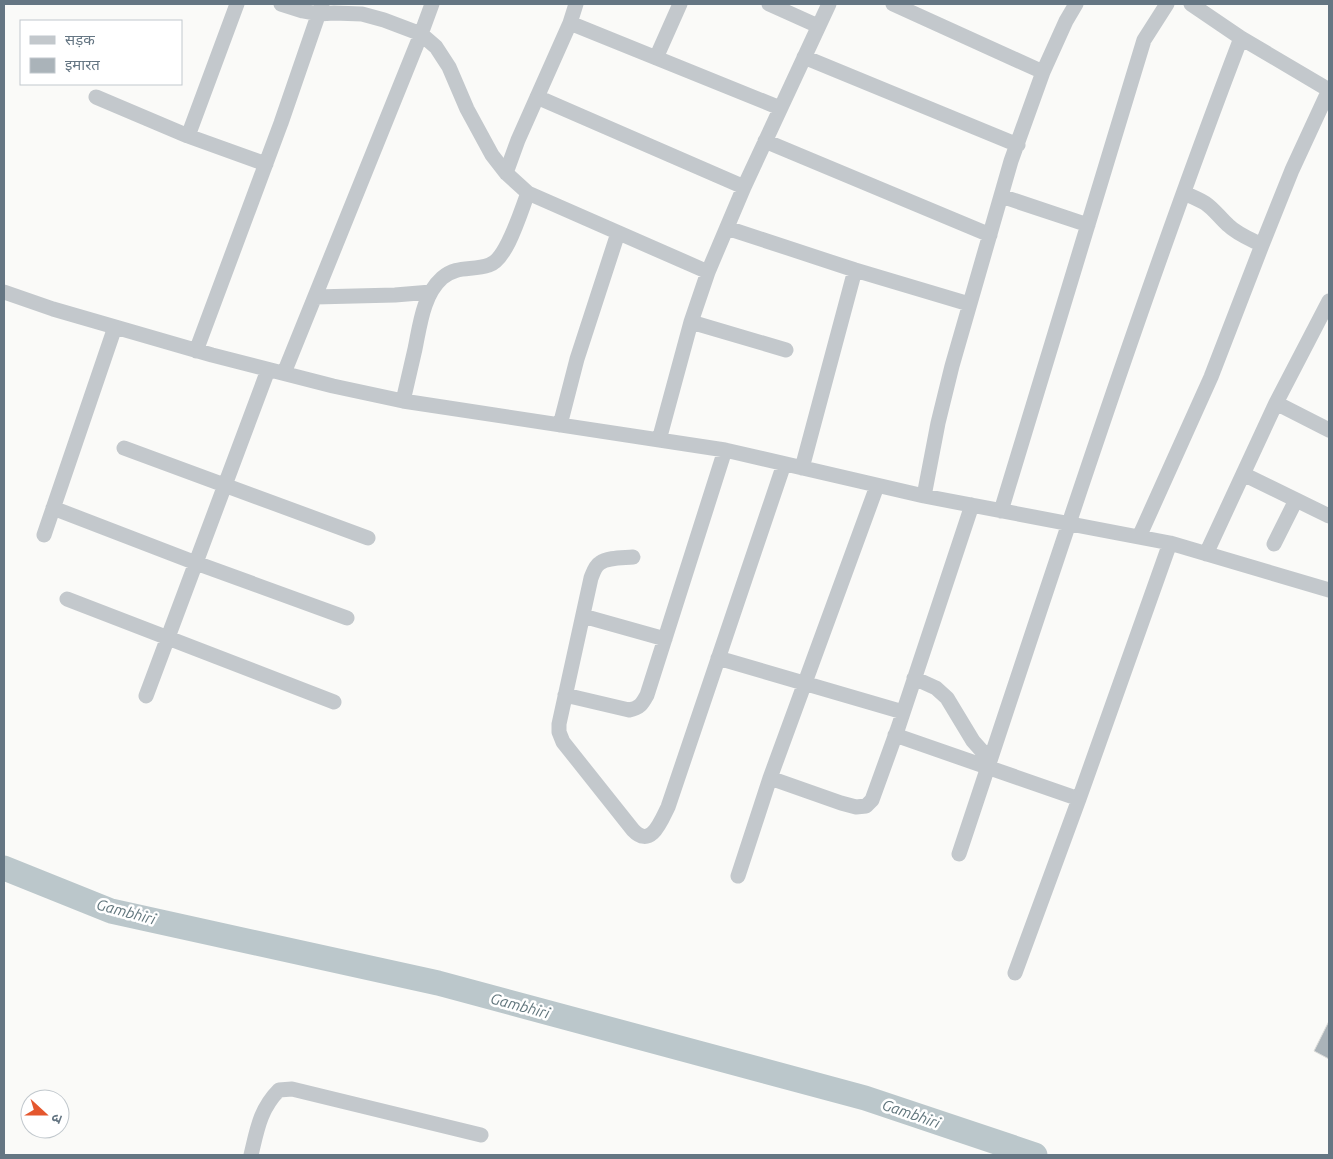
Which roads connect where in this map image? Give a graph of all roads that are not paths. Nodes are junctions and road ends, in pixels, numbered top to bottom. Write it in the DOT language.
graph roads {
  1 [pos="237,4"];
  2 [pos="281,4"];
  3 [pos="432,4"];
  4 [pos="576,4"];
  5 [pos="680,4"];
  6 [pos="769,4"];
  7 [pos="829,4"];
  8 [pos="893,4"];
  9 [pos="1076,4"];
  10 [pos="1168,4"];
  11 [pos="1191,4"];
  12 [pos="321,9"];
  13 [pos="570,23"];
  14 [pos="818,26"];
  15 [pos="421,34"];
  16 [pos="1241,38"];
  17 [pos="804,57"];
  18 [pos="656,58"];
  19 [pos="1043,72"];
  20 [pos="1329,90"];
  21 [pos="96,97"];
  22 [pos="537,97"];
  23 [pos="780,108"];
  24 [pos="188,136"];
  25 [pos="765,141"];
  26 [pos="1018,145"];
  27 [pos="266,164"];
  28 [pos="506,174"];
  29 [pos="744,187"];
  30 [pos="528,193"];
  31 [pos="1184,193"];
  32 [pos="1001,196"];
  33 [pos="1088,225"];
  34 [pos="727,228"];
  35 [pos="618,233"];
  36 [pos="990,235"];
  37 [pos="1262,244"];
  38 [pos="855,270"];
  39 [pos="708,272"];
  40 [pos="4,292"];
  41 [pos="431,292"];
  42 [pos="315,297"];
  43 [pos="1329,301"];
  44 [pos="969,304"];
  45 [pos="691,322"];
  46 [pos="114,327"];
  47 [pos="786,350"];
  48 [pos="196,351"];
  49 [pos="268,370"];
  50 [pos="284,374"];
  51 [pos="403,401"];
  52 [pos="1276,403"];
  53 [pos="560,425"];
  54 [pos="1329,430"];
  55 [pos="658,440"];
  56 [pos="124,448"];
  57 [pos="725,450"];
  58 [pos="784,464"];
  59 [pos="802,468"];
  60 [pos="1243,474"];
  61 [pos="225,484"];
  62 [pos="877,486"];
  63 [pos="924,496"];
  64 [pos="1296,500"];
  65 [pos="972,505"];
  66 [pos="53,508"];
  67 [pos="1001,511"];
  68 [pos="1329,516"];
  69 [pos="1069,524"];
  70 [pos="44,535"];
  71 [pos="1139,537"];
  72 [pos="368,538"];
  73 [pos="1170,543"];
  74 [pos="1274,544"];
  75 [pos="1206,554"];
  76 [pos="634,557"];
  77 [pos="196,562"];
  78 [pos="1329,590"];
  79 [pos="67,599"];
  80 [pos="583,616"];
  81 [pos="347,618"];
  82 [pos="168,638"];
  83 [pos="665,639"];
  84 [pos="718,658"];
  85 [pos="914,678"];
  86 [pos="805,683"];
  87 [pos="146,696"];
  88 [pos="565,696"];
  89 [pos="334,702"];
  90 [pos="903,712"];
  91 [pos="895,735"];
  92 [pos="989,762"];
  93 [pos="770,778"];
  94 [pos="1080,799"];
  95 [pos="959,854"];
  96 [pos="738,876"];
  97 [pos="1016,973"];
  98 [pos="482,1135"];
  99 [pos="251,1155"];
  1 -- 24 [label="street"];
  2 -- 12 [label="street"];
  3 -- 15 [label="street"];
  4 -- 13 [label="street"];
  5 -- 18 [label="street"];
  6 -- 14 [label="street"];
  7 -- 14 [label="street"];
  8 -- 19 [label="street"];
  9 -- 19 [label="street"];
  10 -- 33 [label="street"];
  11 -- 16 [label="street"];
  12 -- 15 [label="street"];
  12 -- 27 [label="street"];
  13 -- 18 [label="street"];
  13 -- 22 [label="street"];
  14 -- 17 [label="street"];
  15 -- 28 [label="street"];
  15 -- 42 [label="street"];
  16 -- 20 [label="street"];
  16 -- 31 [label="street"];
  17 -- 23 [label="street"];
  17 -- 26 [label="street"];
  18 -- 23 [label="street"];
  19 -- 26 [label="street"];
  20 -- 37 [label="street"];
  21 -- 24 [label="street"];
  22 -- 28 [label="street"];
  22 -- 29 [label="street"];
  23 -- 25 [label="street"];
  24 -- 27 [label="street"];
  25 -- 29 [label="street"];
  25 -- 36 [label="street"];
  26 -- 32 [label="street"];
  27 -- 48 [label="street"];
  28 -- 30 [label="street"];
  29 -- 34 [label="street"];
  30 -- 35 [label="street"];
  30 -- 41 [label="street"];
  31 -- 37 [label="street"];
  31 -- 69 [label="street"];
  32 -- 33 [label="street"];
  32 -- 36 [label="street"];
  33 -- 67 [label="street"];
  34 -- 38 [label="street"];
  34 -- 39 [label="street"];
  35 -- 39 [label="street"];
  35 -- 53 [label="street"];
  36 -- 44 [label="street"];
  37 -- 71 [label="street"];
  38 -- 44 [label="street"];
  38 -- 59 [label="street"];
  39 -- 45 [label="street"];
  40 -- 46 [label="street"];
  41 -- 42 [label="street"];
  41 -- 51 [label="street"];
  42 -- 50 [label="street"];
  43 -- 52 [label="street"];
  44 -- 63 [label="street"];
  45 -- 47 [label="street"];
  45 -- 55 [label="street"];
  46 -- 48 [label="street"];
  46 -- 66 [label="street"];
  48 -- 49 [label="street"];
  49 -- 50 [label="street"];
  49 -- 61 [label="street"];
  50 -- 51 [label="street"];
  51 -- 53 [label="street"];
  52 -- 54 [label="street"];
  52 -- 60 [label="street"];
  53 -- 55 [label="street"];
  55 -- 57 [label="street"];
  56 -- 61 [label="street"];
  57 -- 58 [label="street"];
  57 -- 83 [label="street"];
  58 -- 59 [label="street"];
  58 -- 84 [label="street"];
  59 -- 62 [label="street"];
  60 -- 64 [label="street"];
  60 -- 75 [label="street"];
  61 -- 72 [label="street"];
  61 -- 77 [label="street"];
  62 -- 63 [label="street"];
  62 -- 86 [label="street"];
  63 -- 65 [label="street"];
  64 -- 68 [label="street"];
  64 -- 74 [label="street"];
  65 -- 67 [label="street"];
  65 -- 85 [label="street"];
  66 -- 70 [label="street"];
  66 -- 77 [label="street"];
  67 -- 69 [label="street"];
  69 -- 71 [label="street"];
  69 -- 92 [label="street"];
  71 -- 73 [label="street"];
  73 -- 75 [label="street"];
  73 -- 94 [label="street"];
  75 -- 78 [label="street"];
  76 -- 80 [label="street"];
  77 -- 81 [label="street"];
  77 -- 82 [label="street"];
  79 -- 82 [label="street"];
  80 -- 83 [label="street"];
  80 -- 88 [label="street"];
  82 -- 87 [label="street"];
  82 -- 89 [label="street"];
  83 -- 88 [label="street"];
  84 -- 86 [label="street"];
  84 -- 88 [label="street"];
  85 -- 90 [label="street"];
  85 -- 92 [label="street"];
  86 -- 90 [label="street"];
  86 -- 93 [label="street"];
  90 -- 91 [label="street"];
  91 -- 92 [label="street"];
  91 -- 93 [label="street"];
  92 -- 94 [label="street"];
  92 -- 95 [label="street"];
  93 -- 96 [label="street"];
  94 -- 97 [label="street"];
  98 -- 99 [label="street"];
}
